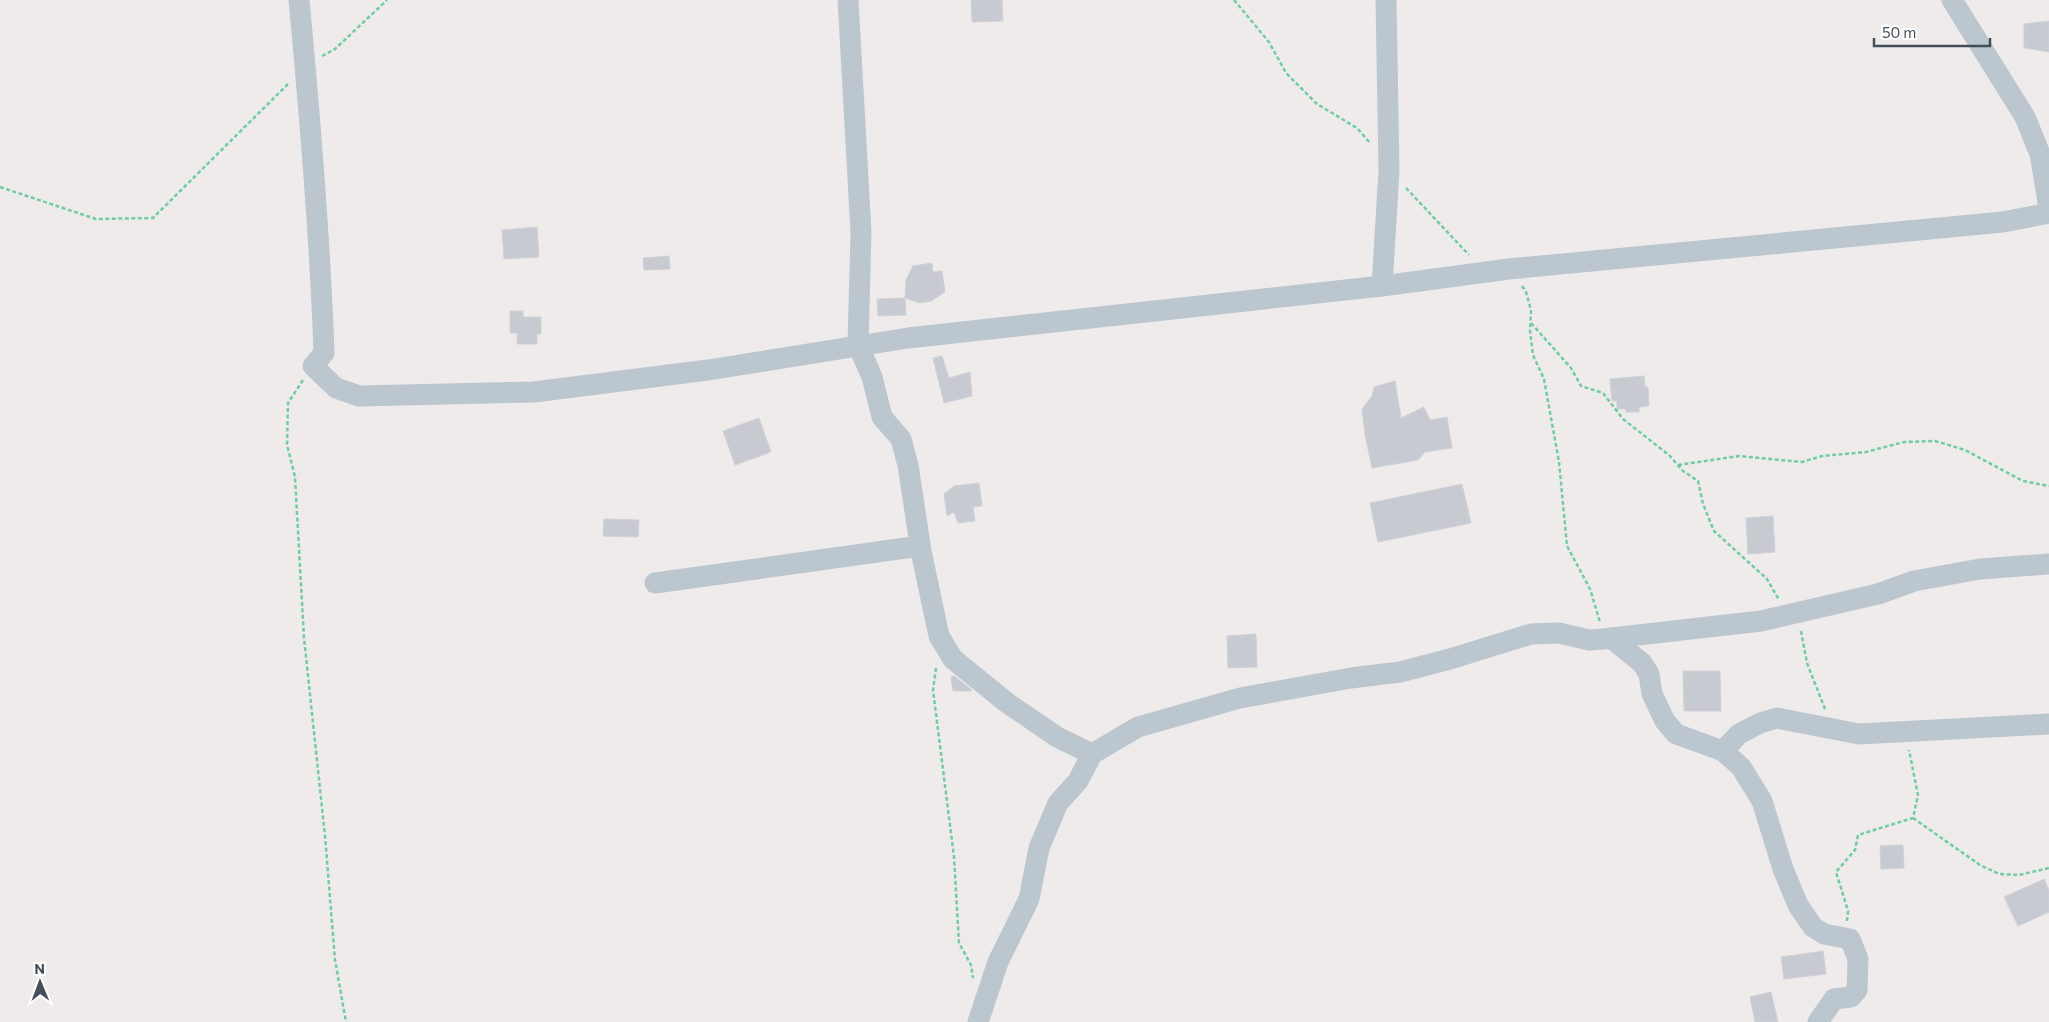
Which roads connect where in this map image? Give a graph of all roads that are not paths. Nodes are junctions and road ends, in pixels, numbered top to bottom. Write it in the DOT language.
graph roads {
  1 [pos="299,0"];
  2 [pos="848,0"];
  3 [pos="1386,0"];
  4 [pos="1952,0"];
  5 [pos="2049,208"];
  6 [pos="2049,213"];
  7 [pos="1382,286"];
  8 [pos="858,345"];
  9 [pos="920,546"];
  10 [pos="2049,564"];
  11 [pos="655,583"];
  12 [pos="1607,639"];
  13 [pos="2049,724"];
  14 [pos="1723,751"];
  15 [pos="1092,754"];
  16 [pos="978,1022"];
  17 [pos="1818,1022"];
  1 -- 8 [label="street"];
  2 -- 8 [label="street"];
  3 -- 7 [label="street"];
  4 -- 5 [label="street"];
  6 -- 7 [label="street"];
  7 -- 8 [label="street"];
  8 -- 9 [label="street"];
  9 -- 11 [label="street"];
  9 -- 15 [label="street"];
  10 -- 12 [label="street"];
  12 -- 14 [label="street"];
  12 -- 15 [label="street"];
  13 -- 14 [label="street"];
  14 -- 17 [label="street"];
  15 -- 16 [label="street"];
}
